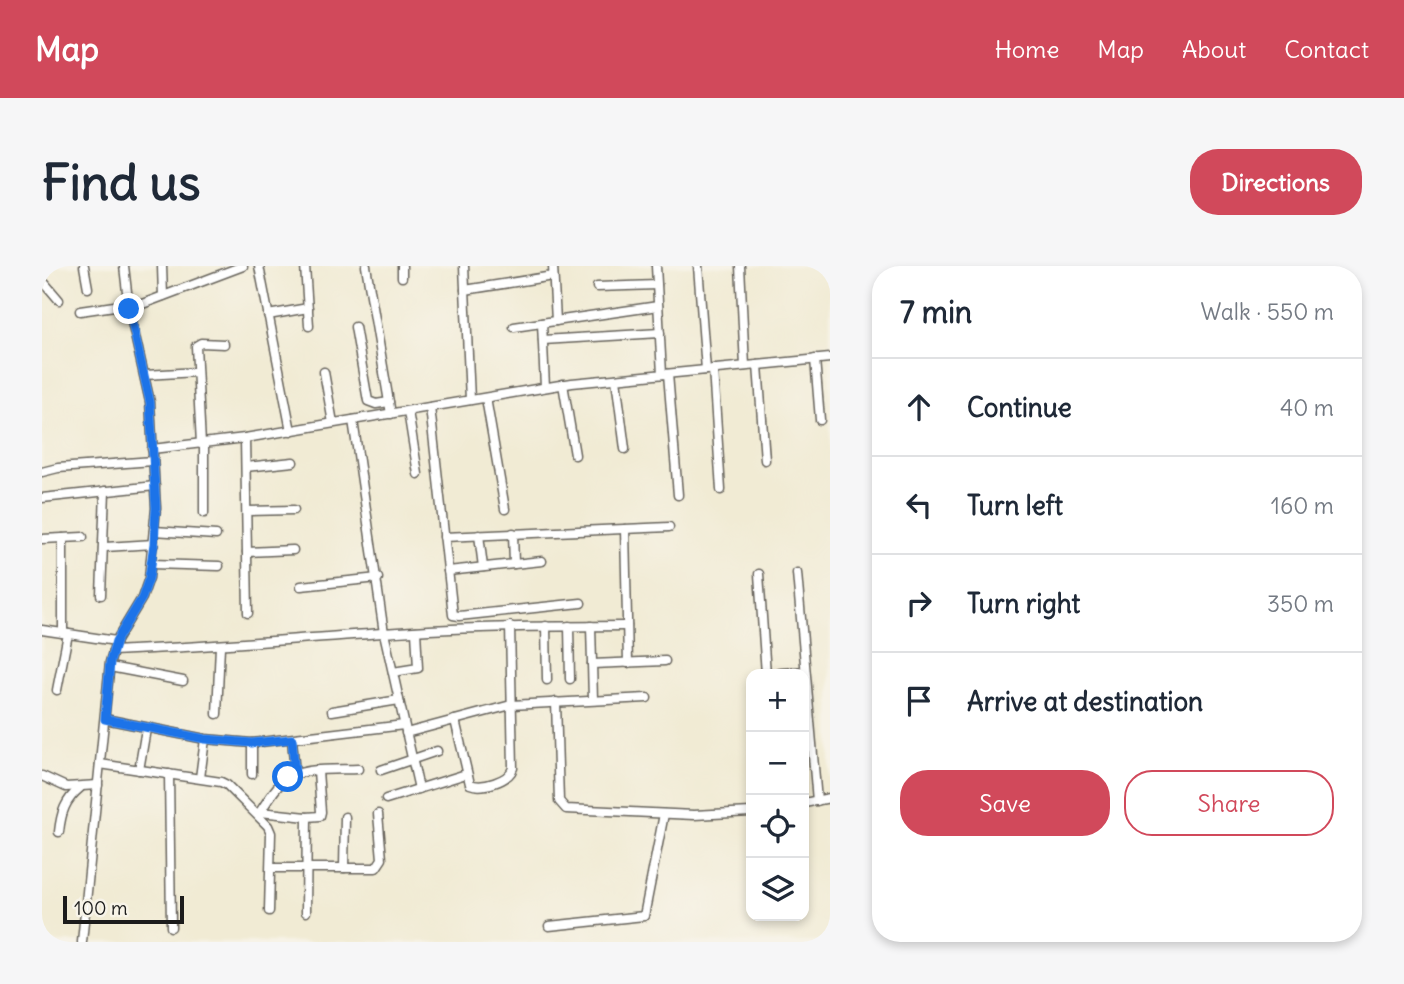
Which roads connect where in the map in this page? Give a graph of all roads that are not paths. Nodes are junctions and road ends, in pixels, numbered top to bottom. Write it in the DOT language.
graph roads {
  1 [pos="84,266"];
  2 [pos="124,266"];
  3 [pos="162,266"];
  4 [pos="243,266"];
  5 [pos="259,266"];
  6 [pos="305,266"];
  7 [pos="366,266"];
  8 [pos="402,266"];
  9 [pos="464,266"];
  10 [pos="553,266"];
  11 [pos="656,266"];
  12 [pos="698,266"];
  13 [pos="740,266"];
  14 [pos="402,276"];
  15 [pos="554,276"];
  16 [pos="42,280"];
  17 [pos="657,285"];
  18 [pos="88,288"];
  19 [pos="597,288"];
  20 [pos="465,290"];
  21 [pos="163,296"];
  22 [pos="59,300"];
  23 [pos="129,306"];
  24 [pos="658,306"];
  25 [pos="308,307"];
  26 [pos="80,311"];
  27 [pos="268,315"];
  28 [pos="556,321"];
  29 [pos="542,323"];
  30 [pos="309,326"];
  31 [pos="355,327"];
  32 [pos="514,327"];
  33 [pos="660,333"];
  34 [pos="543,340"];
  35 [pos="224,344"];
  36 [pos="830,358"];
  37 [pos="815,359"];
  38 [pos="758,365"];
  39 [pos="746,366"];
  40 [pos="709,370"];
  41 [pos="197,372"];
  42 [pos="324,372"];
  43 [pos="665,374"];
  44 [pos="145,375"];
  45 [pos="616,379"];
  46 [pos="562,384"];
  47 [pos="545,387"];
  48 [pos="486,398"];
  49 [pos="470,400"];
  50 [pos="389,402"];
  51 [pos="430,407"];
  52 [pos="408,411"];
  53 [pos="391,414"];
  54 [pos="353,420"];
  55 [pos="820,420"];
  56 [pos="333,424"];
  57 [pos="291,430"];
  58 [pos="245,438"];
  59 [pos="202,443"];
  60 [pos="152,449"];
  61 [pos="625,449"];
  62 [pos="575,455"];
  63 [pos="765,460"];
  64 [pos="153,461"];
  65 [pos="293,462"];
  66 [pos="246,467"];
  67 [pos="42,472"];
  68 [pos="418,474"];
  69 [pos="155,486"];
  70 [pos="721,489"];
  71 [pos="105,491"];
  72 [pos="678,495"];
  73 [pos="42,498"];
  74 [pos="505,509"];
  75 [pos="294,510"];
  76 [pos="247,511"];
  77 [pos="204,513"];
  78 [pos="669,527"];
  79 [pos="625,528"];
  80 [pos="155,531"];
  81 [pos="513,533"];
  82 [pos="216,535"];
  83 [pos="479,535"];
  84 [pos="83,537"];
  85 [pos="444,537"];
  86 [pos="63,538"];
  87 [pos="42,539"];
  88 [pos="154,544"];
  89 [pos="105,547"];
  90 [pos="293,550"];
  91 [pos="247,552"];
  92 [pos="542,561"];
  93 [pos="151,564"];
  94 [pos="514,564"];
  95 [pos="219,566"];
  96 [pos="484,567"];
  97 [pos="448,572"];
  98 [pos="797,573"];
  99 [pos="759,574"];
  100 [pos="378,578"];
  101 [pos="300,586"];
  102 [pos="101,595"];
  103 [pos="581,603"];
  104 [pos="529,608"];
  105 [pos="248,612"];
  106 [pos="510,626"];
  107 [pos="530,626"];
  108 [pos="546,626"];
  109 [pos="569,626"];
  110 [pos="592,626"];
  111 [pos="627,626"];
  112 [pos="42,630"];
  113 [pos="416,631"];
  114 [pos="66,633"];
  115 [pos="384,633"];
  116 [pos="116,641"];
  117 [pos="220,646"];
  118 [pos="113,651"];
  119 [pos="665,661"];
  120 [pos="628,663"];
  121 [pos="593,664"];
  122 [pos="110,667"];
  123 [pos="766,669"];
  124 [pos="806,669"];
  125 [pos="393,672"];
  126 [pos="570,679"];
  127 [pos="547,680"];
  128 [pos="183,681"];
  129 [pos="57,690"];
  130 [pos="647,698"];
  131 [pos="399,700"];
  132 [pos="593,700"];
  133 [pos="556,702"];
  134 [pos="512,705"];
  135 [pos="809,706"];
  136 [pos="332,711"];
  137 [pos="217,714"];
  138 [pos="105,719"];
  139 [pos="455,720"];
  140 [pos="146,729"];
  141 [pos="405,729"];
  142 [pos="205,739"];
  143 [pos="292,739"];
  144 [pos="252,743"];
  145 [pos="437,751"];
  146 [pos="412,760"];
  147 [pos="100,764"];
  148 [pos="358,769"];
  149 [pos="139,770"];
  150 [pos="381,770"];
  151 [pos="318,771"];
  152 [pos="169,774"];
  153 [pos="252,774"];
  154 [pos="295,774"];
  155 [pos="466,774"];
  156 [pos="42,776"];
  157 [pos="200,778"];
  158 [pos="98,785"];
  159 [pos="80,788"];
  160 [pos="419,789"];
  161 [pos="830,798"];
  162 [pos="386,799"];
  163 [pos="817,801"];
  164 [pos="809,802"];
  165 [pos="746,812"];
  166 [pos="259,814"];
  167 [pos="378,814"];
  168 [pos="664,814"];
  169 [pos="307,817"];
  170 [pos="345,817"];
  171 [pos="59,832"];
  172 [pos="271,868"];
  173 [pos="307,868"];
  174 [pos="344,868"];
  175 [pos="269,911"];
  176 [pos="306,912"];
  177 [pos="171,926"];
  178 [pos="549,926"];
  179 [pos="82,942"];
  1 -- 18 [label="street"];
  2 -- 23 [label="street"];
  3 -- 21 [label="street"];
  4 -- 21 [label="street"];
  5 -- 27 [label="street"];
  6 -- 25 [label="street"];
  7 -- 50 [label="street"];
  8 -- 14 [label="street"];
  9 -- 20 [label="street"];
  10 -- 15 [label="street"];
  11 -- 17 [label="street"];
  12 -- 40 [label="street"];
  13 -- 39 [label="street"];
  15 -- 20 [label="street"];
  15 -- 28 [label="street"];
  16 -- 22 [label="street"];
  17 -- 19 [label="street"];
  17 -- 24 [label="street"];
  20 -- 49 [label="street"];
  21 -- 23 [label="street"];
  23 -- 26 [label="street"];
  23 -- 44 [label="street"];
  24 -- 28 [label="street"];
  24 -- 33 [label="street"];
  25 -- 27 [label="street"];
  25 -- 30 [label="street"];
  27 -- 57 [label="street"];
  28 -- 29 [label="street"];
  29 -- 32 [label="street"];
  29 -- 34 [label="street"];
  31 -- 50 [label="street"];
  33 -- 34 [label="street"];
  33 -- 43 [label="street"];
  34 -- 47 [label="street"];
  35 -- 41 [label="street"];
  36 -- 37 [label="street"];
  37 -- 38 [label="street"];
  37 -- 55 [label="street"];
  38 -- 39 [label="street"];
  38 -- 63 [label="street"];
  39 -- 40 [label="street"];
  40 -- 43 [label="street"];
  40 -- 70 [label="street"];
  41 -- 44 [label="street"];
  41 -- 59 [label="street"];
  42 -- 56 [label="street"];
  43 -- 45 [label="street"];
  43 -- 72 [label="street"];
  44 -- 60 [label="street"];
  45 -- 46 [label="street"];
  45 -- 61 [label="street"];
  46 -- 47 [label="street"];
  46 -- 62 [label="street"];
  47 -- 48 [label="street"];
  48 -- 49 [label="street"];
  48 -- 74 [label="street"];
  49 -- 51 [label="street"];
  50 -- 53 [label="street"];
  51 -- 52 [label="street"];
  51 -- 85 [label="street"];
  52 -- 53 [label="street"];
  52 -- 68 [label="street"];
  53 -- 54 [label="street"];
  54 -- 56 [label="street"];
  54 -- 100 [label="street"];
  56 -- 57 [label="street"];
  57 -- 58 [label="street"];
  58 -- 59 [label="street"];
  58 -- 66 [label="street"];
  59 -- 60 [label="street"];
  59 -- 77 [label="street"];
  60 -- 64 [label="street"];
  64 -- 67 [label="street"];
  64 -- 69 [label="street"];
  65 -- 66 [label="street"];
  66 -- 76 [label="street"];
  69 -- 71 [label="street"];
  69 -- 80 [label="street"];
  71 -- 73 [label="street"];
  71 -- 89 [label="street"];
  75 -- 76 [label="street"];
  76 -- 91 [label="street"];
  78 -- 79 [label="street"];
  79 -- 81 [label="street"];
  79 -- 111 [label="street"];
  80 -- 82 [label="street"];
  80 -- 88 [label="street"];
  81 -- 83 [label="street"];
  81 -- 94 [label="street"];
  83 -- 85 [label="street"];
  83 -- 96 [label="street"];
  84 -- 86 [label="street"];
  85 -- 97 [label="street"];
  86 -- 87 [label="street"];
  86 -- 114 [label="street"];
  88 -- 89 [label="street"];
  88 -- 93 [label="street"];
  89 -- 102 [label="street"];
  90 -- 91 [label="street"];
  91 -- 105 [label="street"];
  92 -- 94 [label="street"];
  93 -- 95 [label="street"];
  93 -- 116 [label="street"];
  94 -- 96 [label="street"];
  96 -- 97 [label="street"];
  97 -- 104 [label="street"];
  98 -- 124 [label="street"];
  99 -- 123 [label="street"];
  100 -- 101 [label="street"];
  100 -- 115 [label="street"];
  103 -- 104 [label="street"];
  104 -- 107 [label="street"];
  106 -- 107 [label="street"];
  106 -- 113 [label="street"];
  106 -- 134 [label="street"];
  107 -- 108 [label="street"];
  108 -- 109 [label="street"];
  108 -- 127 [label="street"];
  109 -- 110 [label="street"];
  109 -- 126 [label="street"];
  110 -- 111 [label="street"];
  110 -- 121 [label="street"];
  111 -- 120 [label="street"];
  112 -- 114 [label="street"];
  113 -- 115 [label="street"];
  113 -- 125 [label="street"];
  114 -- 116 [label="street"];
  114 -- 129 [label="street"];
  115 -- 117 [label="street"];
  115 -- 125 [label="street"];
  116 -- 118 [label="street"];
  117 -- 118 [label="street"];
  117 -- 137 [label="street"];
  118 -- 122 [label="street"];
  119 -- 120 [label="street"];
  120 -- 121 [label="street"];
  121 -- 132 [label="street"];
  122 -- 128 [label="street"];
  122 -- 138 [label="street"];
  125 -- 131 [label="street"];
  130 -- 132 [label="street"];
  131 -- 136 [label="street"];
  131 -- 141 [label="street"];
  132 -- 133 [label="street"];
  133 -- 134 [label="street"];
  133 -- 168 [label="street"];
  134 -- 139 [label="street"];
  134 -- 155 [label="street"];
  135 -- 163 [label="street"];
  138 -- 140 [label="street"];
  138 -- 147 [label="street"];
  139 -- 141 [label="street"];
  139 -- 155 [label="street"];
  140 -- 142 [label="street"];
  140 -- 149 [label="street"];
  141 -- 143 [label="street"];
  141 -- 146 [label="street"];
  142 -- 144 [label="street"];
  142 -- 157 [label="street"];
  143 -- 144 [label="street"];
  143 -- 154 [label="street"];
  144 -- 153 [label="street"];
  145 -- 146 [label="street"];
  146 -- 150 [label="street"];
  146 -- 160 [label="street"];
  147 -- 149 [label="street"];
  147 -- 158 [label="street"];
  148 -- 151 [label="street"];
  149 -- 152 [label="street"];
  151 -- 154 [label="street"];
  151 -- 169 [label="street"];
  152 -- 157 [label="street"];
  152 -- 177 [label="street"];
  154 -- 166 [label="street"];
  155 -- 160 [label="street"];
  156 -- 159 [label="street"];
  157 -- 166 [label="street"];
  158 -- 159 [label="street"];
  158 -- 179 [label="street"];
  159 -- 171 [label="street"];
  160 -- 162 [label="street"];
  161 -- 163 [label="street"];
  163 -- 164 [label="street"];
  165 -- 168 [label="street"];
  166 -- 169 [label="street"];
  166 -- 172 [label="street"];
  167 -- 174 [label="street"];
  168 -- 178 [label="street"];
  169 -- 173 [label="street"];
  170 -- 174 [label="street"];
  172 -- 173 [label="street"];
  172 -- 175 [label="street"];
  173 -- 174 [label="street"];
  173 -- 176 [label="street"];
}
